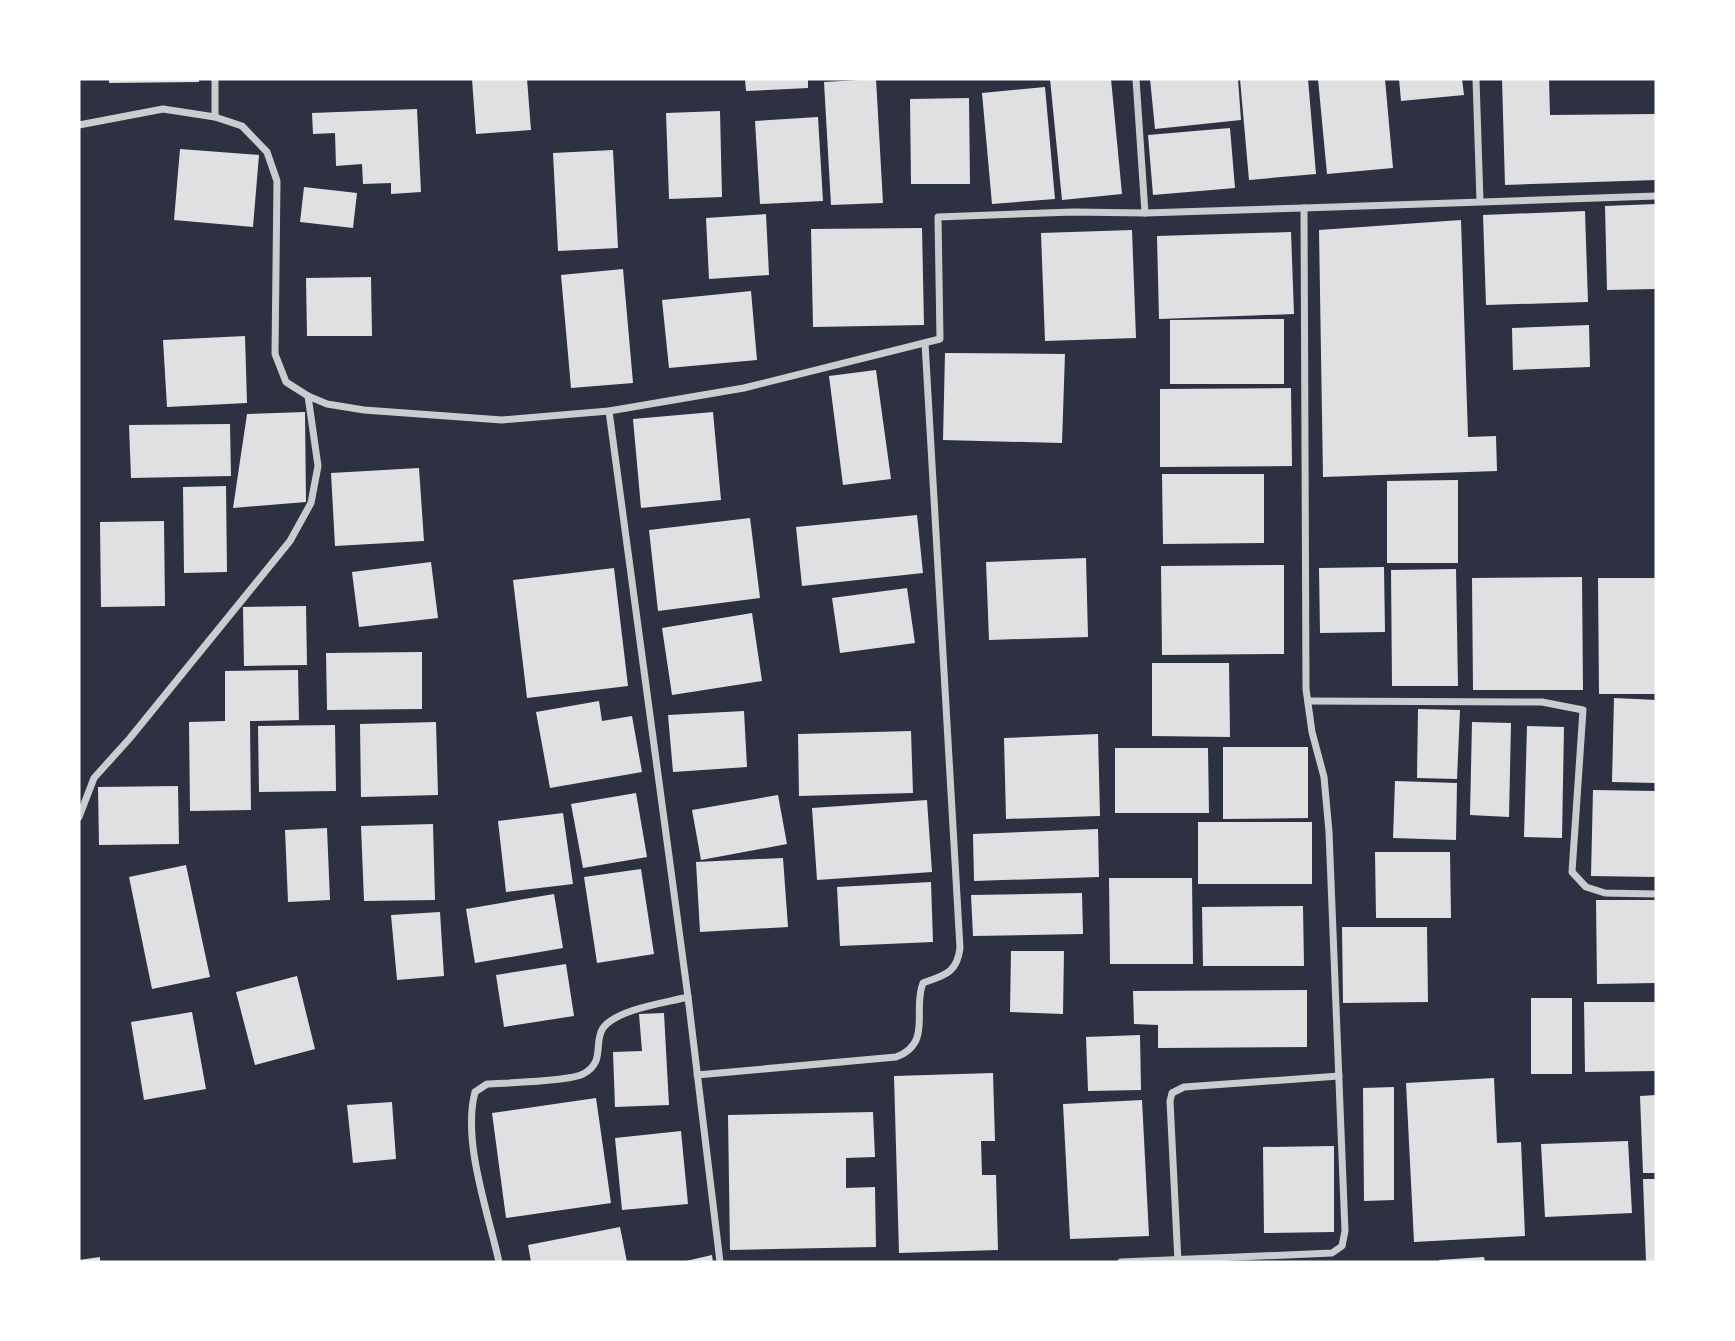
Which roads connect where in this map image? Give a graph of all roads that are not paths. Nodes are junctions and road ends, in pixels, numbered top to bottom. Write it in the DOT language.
graph roads {
  1 [pos="215,79"];
  2 [pos="1136,79"];
  3 [pos="1476,79"];
  4 [pos="215,117"];
  5 [pos="79,125"];
  6 [pos="1656,196"];
  7 [pos="1479,201"];
  8 [pos="1304,208"];
  9 [pos="1145,213"];
  10 [pos="925,343"];
  11 [pos="308,396"];
  12 [pos="609,411"];
  13 [pos="1308,701"];
  14 [pos="79,817"];
  15 [pos="1656,894"];
  16 [pos="688,997"];
  17 [pos="696,1075"];
  18 [pos="1339,1076"];
  19 [pos="1178,1261"];
  20 [pos="499,1262"];
  21 [pos="720,1262"];
  22 [pos="1121,1262"];
  1 -- 4 [label="street"];
  2 -- 9 [label="street"];
  3 -- 7 [label="street"];
  4 -- 5 [label="street"];
  4 -- 11 [label="street"];
  6 -- 7 [label="street"];
  7 -- 8 [label="street"];
  8 -- 9 [label="street"];
  8 -- 13 [label="street"];
  9 -- 10 [label="street"];
  10 -- 12 [label="street"];
  10 -- 17 [label="street"];
  11 -- 12 [label="street"];
  11 -- 14 [label="street"];
  12 -- 16 [label="street"];
  13 -- 15 [label="street"];
  13 -- 18 [label="street"];
  16 -- 17 [label="street"];
  16 -- 20 [label="street"];
  17 -- 21 [label="street"];
  18 -- 19 [label="street"];
  18 -- 19 [label="street"];
  19 -- 22 [label="street"];
}
